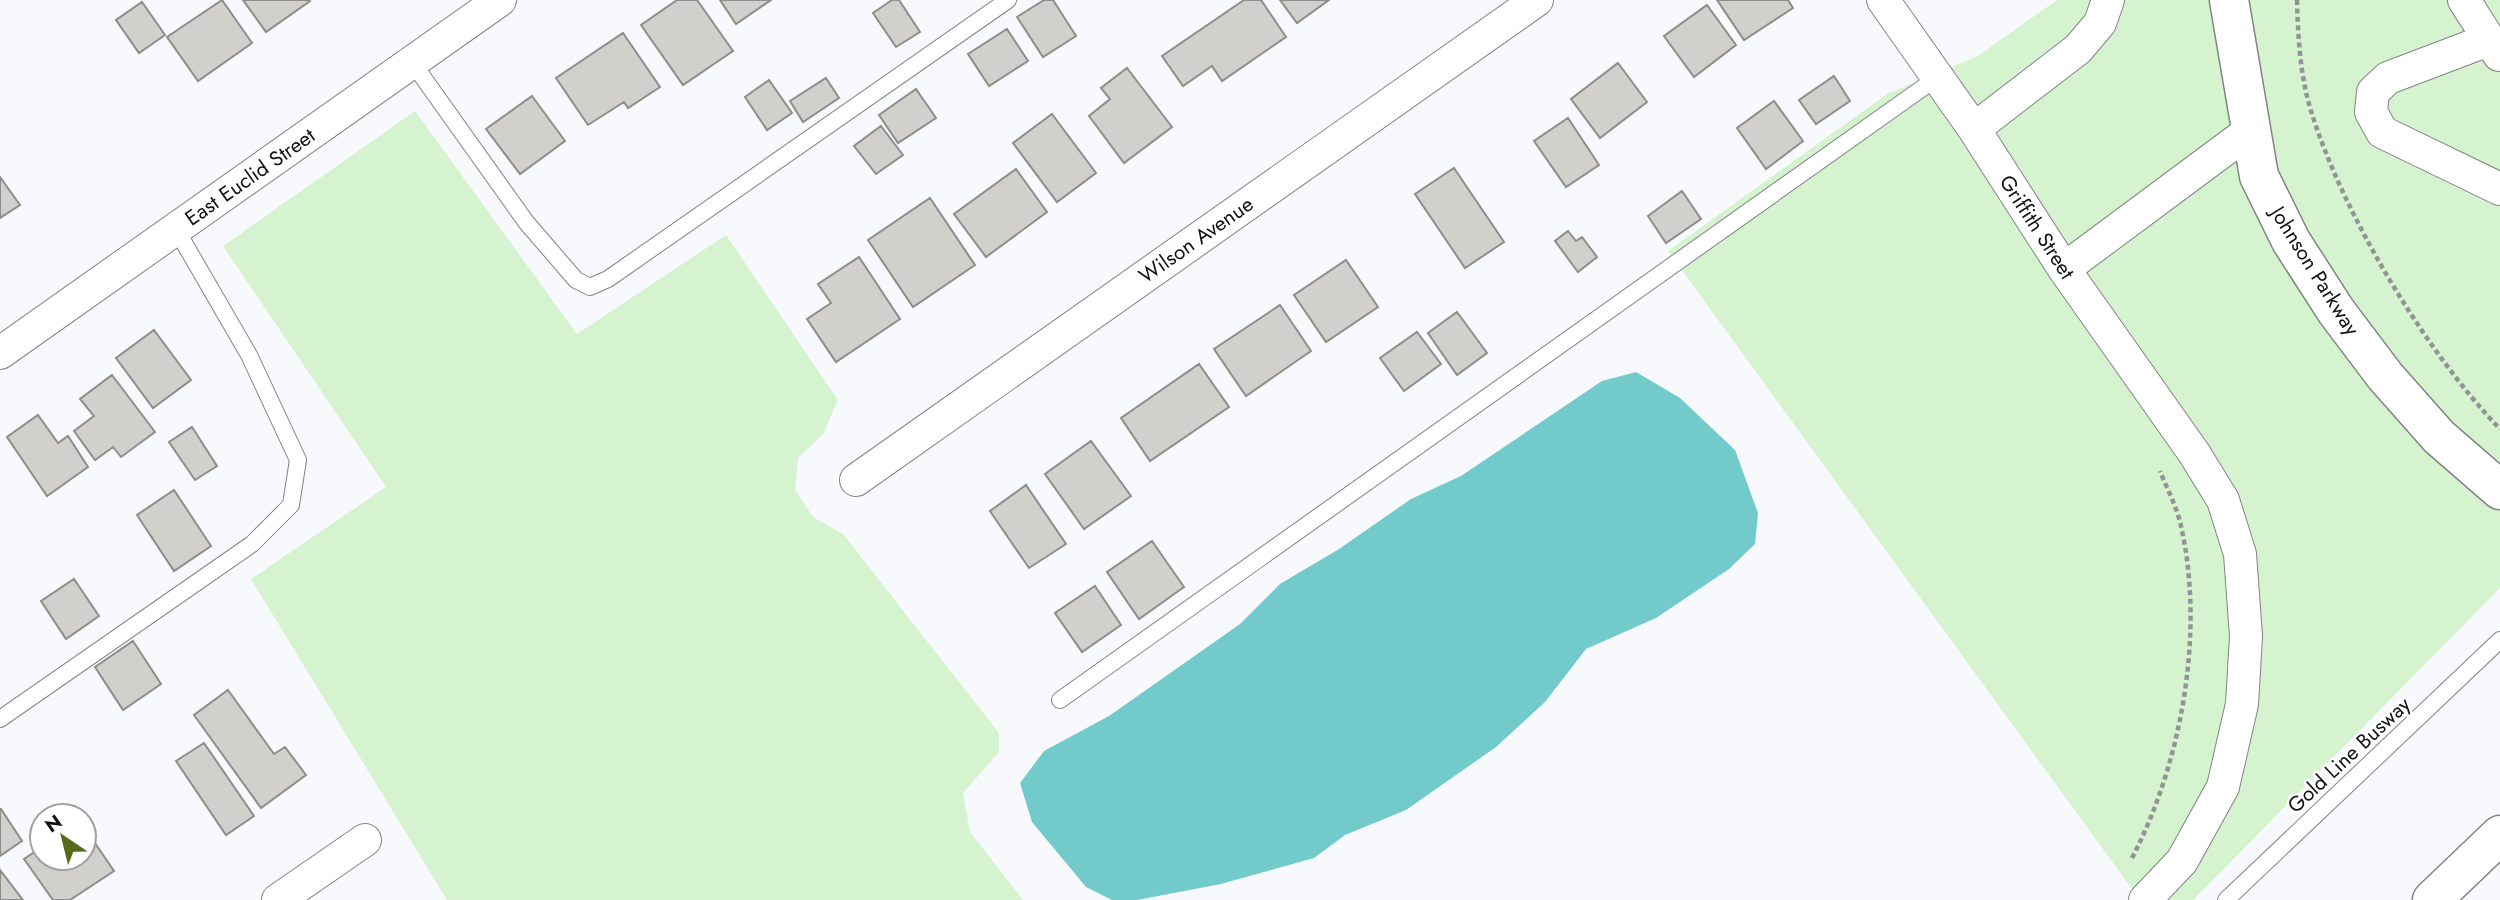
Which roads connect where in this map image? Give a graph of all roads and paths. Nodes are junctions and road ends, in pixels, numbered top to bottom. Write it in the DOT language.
graph roads {
  1 [pos="500,0"];
  2 [pos="1008,0"];
  3 [pos="1536,0"];
  4 [pos="1883,0"];
  5 [pos="2108,0"];
  6 [pos="2229,0"];
  7 [pos="2297,0"];
  8 [pos="2464,0"];
  9 [pos="2494,48"];
  10 [pos="412,62"];
  11 [pos="1938,78"];
  12 [pos="1974,129"];
  13 [pos="2251,130"];
  14 [pos="2500,189"];
  15 [pos="176,229"];
  16 [pos="2064,269"];
  17 [pos="0,353"];
  18 [pos="2500,429"];
  19 [pos="2194,453"];
  20 [pos="856,480"];
  21 [pos="2500,490"];
  22 [pos="2500,640"];
  23 [pos="1060,700"];
  24 [pos="0,719"];
  25 [pos="2500,835"];
  26 [pos="365,840"];
  27 [pos="2129,864"];
  28 [pos="278,900"];
  29 [pos="2145,900"];
  30 [pos="2226,900"];
  31 [pos="2432,900"];
  1 -- 10 [label="street, East Euclid Street"];
  2 -- 10 [label="lane"];
  3 -- 20 [label="street, Wilson Avenue"];
  4 -- 11 [label="street, Griffith Street"];
  5 -- 12 [label="street"];
  6 -- 13 [label="main road, Johnson Parkway"];
  7 -- 18 [label="path"];
  8 -- 9 [label="street"];
  9 -- 14 [label="street"];
  10 -- 15 [label="street, East Euclid Street"];
  11 -- 12 [label="street, Griffith Street"];
  11 -- 23 [label="lane"];
  12 -- 16 [label="street, Griffith Street"];
  13 -- 16 [label="street"];
  13 -- 21 [label="main road, Johnson Parkway"];
  15 -- 17 [label="street, East Euclid Street"];
  15 -- 24 [label="lane"];
  16 -- 19 [label="street, Griffith Street"];
  19 -- 27 [label="path"];
  19 -- 29 [label="street, Griffith Street"];
  22 -- 30 [label="lane, Gold Line Busway"];
  25 -- 31 [label="main road"];
  26 -- 28 [label="street"];
}
